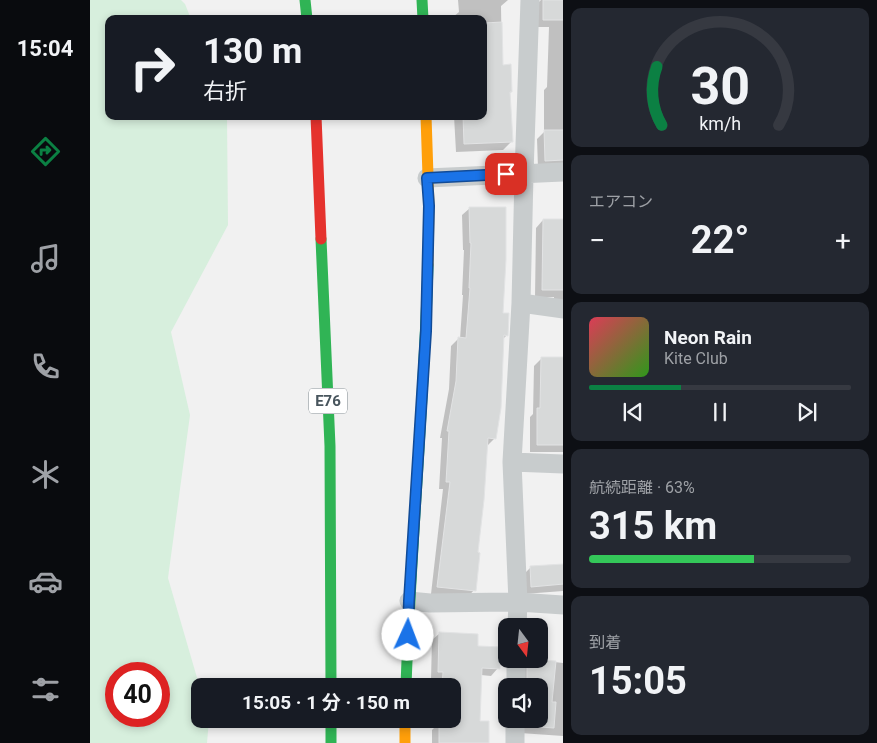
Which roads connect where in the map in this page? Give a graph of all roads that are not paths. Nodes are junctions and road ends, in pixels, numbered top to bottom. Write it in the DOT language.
graph roads {
  1 [pos="305,0"];
  2 [pos="422,0"];
  3 [pos="530,0"];
  4 [pos="307,15"];
  5 [pos="423,15"];
  6 [pos="316,120"];
  7 [pos="426,120"];
  8 [pos="563,172"];
  9 [pos="524,174"];
  10 [pos="427,178"];
  11 [pos="521,303"];
  12 [pos="563,309"];
  13 [pos="512,462"];
  14 [pos="563,464"];
  15 [pos="409,601"];
  16 [pos="518,602"];
  17 [pos="563,604"];
  18 [pos="517,618"];
  19 [pos="331,678"];
  20 [pos="406,678"];
  21 [pos="331,728"];
  22 [pos="405,728"];
  23 [pos="515,728"];
  24 [pos="331,743"];
  25 [pos="404,743"];
  26 [pos="515,743"];
  1 -- 4 [label="main road"];
  2 -- 5 [label="main road"];
  3 -- 9 [label="street"];
  6 -- 19 [label="main road, E76"];
  7 -- 10 [label="main road"];
  8 -- 9 [label="street"];
  9 -- 10 [label="street"];
  9 -- 11 [label="street"];
  10 -- 15 [label="main road"];
  11 -- 12 [label="street"];
  11 -- 13 [label="street"];
  13 -- 14 [label="street"];
  13 -- 16 [label="street"];
  15 -- 16 [label="street"];
  15 -- 20 [label="main road"];
  16 -- 17 [label="street"];
  16 -- 18 [label="street"];
  21 -- 24 [label="main road"];
  22 -- 25 [label="main road"];
  23 -- 26 [label="street"];
}
